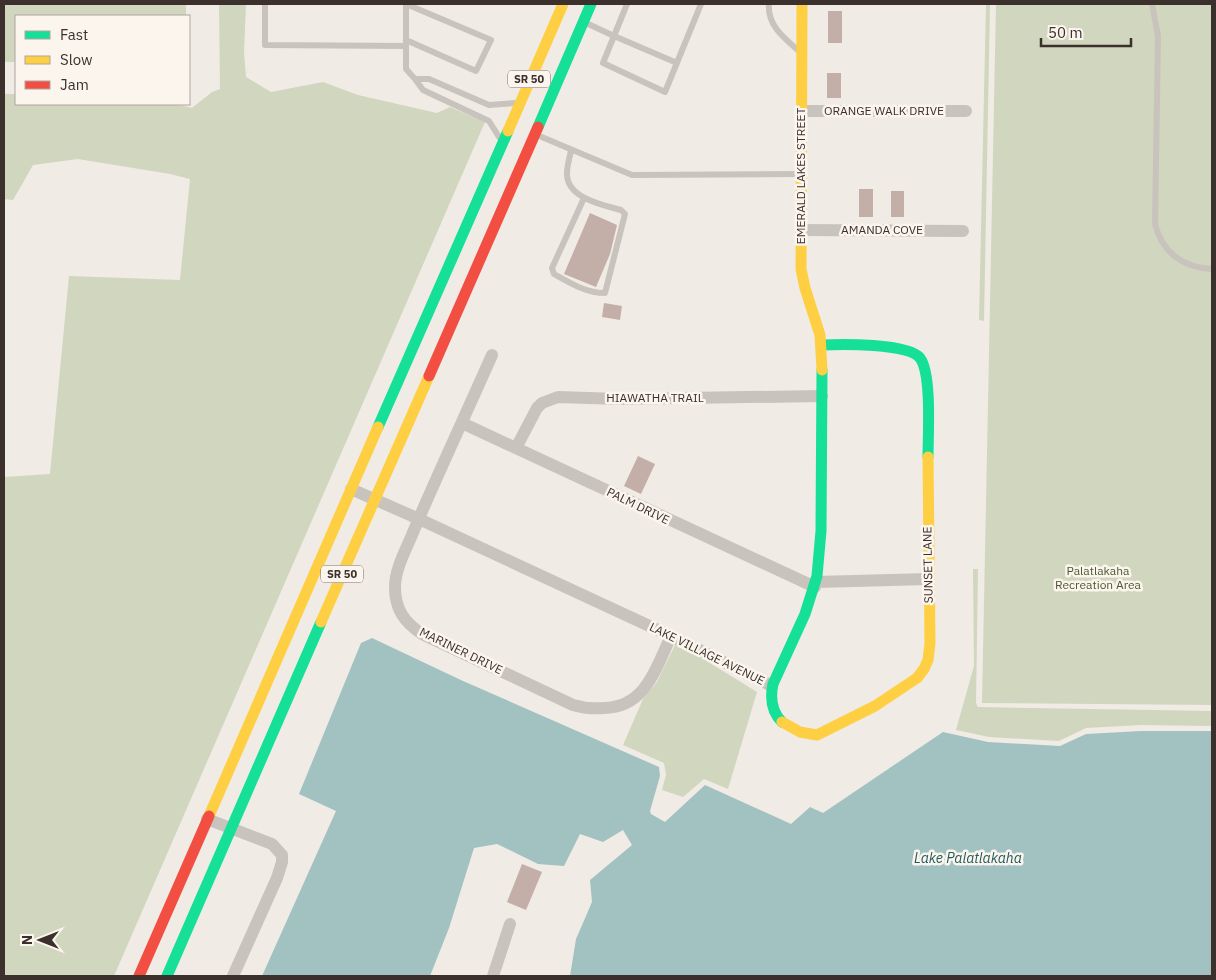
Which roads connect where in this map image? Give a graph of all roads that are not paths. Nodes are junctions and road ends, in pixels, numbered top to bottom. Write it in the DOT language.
graph roads {
  1 [pos="265,4"];
  2 [pos="406,4"];
  3 [pos="562,4"];
  4 [pos="590,4"];
  5 [pos="627,4"];
  6 [pos="701,4"];
  7 [pos="769,4"];
  8 [pos="802,4"];
  9 [pos="1152,4"];
  10 [pos="583,21"];
  11 [pos="614,36"];
  12 [pos="406,43"];
  13 [pos="802,54"];
  14 [pos="677,63"];
  15 [pos="415,79"];
  16 [pos="519,102"];
  17 [pos="802,111"];
  18 [pos="966,111"];
  19 [pos="534,134"];
  20 [pos="502,142"];
  21 [pos="571,150"];
  22 [pos="801,174"];
  23 [pos="584,198"];
  24 [pos="801,230"];
  25 [pos="963,231"];
  26 [pos="1212,269"];
  27 [pos="822,345"];
  28 [pos="492,356"];
  29 [pos="822,396"];
  30 [pos="462,423"];
  31 [pos="516,448"];
  32 [pos="351,489"];
  33 [pos="375,499"];
  34 [pos="419,519"];
  35 [pos="928,579"];
  36 [pos="815,585"];
  37 [pos="671,636"];
  38 [pos="772,686"];
  39 [pos="207,819"];
  40 [pos="231,829"];
  41 [pos="510,924"];
  42 [pos="139,976"];
  43 [pos="167,976"];
  44 [pos="233,976"];
  45 [pos="493,976"];
  1 -- 12 [label="lane"];
  2 -- 12 [label="lane"];
  2 -- 12 [label="lane"];
  3 -- 16 [label="main road, SR 50"];
  4 -- 10 [label="main road, SR 50"];
  5 -- 11 [label="lane"];
  6 -- 14 [label="lane"];
  7 -- 13 [label="lane"];
  8 -- 13 [label="main road, EMERALD LAKES STREET"];
  9 -- 26 [label="lane"];
  10 -- 11 [label="lane"];
  10 -- 19 [label="main road, SR 50"];
  11 -- 14 [label="lane"];
  11 -- 14 [label="lane"];
  12 -- 15 [label="lane"];
  13 -- 17 [label="main road, EMERALD LAKES STREET"];
  15 -- 16 [label="lane"];
  15 -- 20 [label="lane"];
  16 -- 20 [label="main road, SR 50"];
  17 -- 18 [label="street, ORANGE WALK DRIVE"];
  17 -- 22 [label="main road, EMERALD LAKES STREET"];
  19 -- 21 [label="lane"];
  19 -- 33 [label="main road, SR 50"];
  20 -- 32 [label="main road, SR 50"];
  21 -- 22 [label="lane"];
  21 -- 23 [label="lane"];
  22 -- 24 [label="main road, EMERALD LAKES STREET"];
  23 -- 23 [label="lane"];
  24 -- 25 [label="street, AMANDA COVE"];
  24 -- 27 [label="main road, EMERALD LAKES STREET"];
  27 -- 29 [label="main road, LAKE VILLAGE AVENUE"];
  27 -- 35 [label="main road, SUNSET LANE"];
  28 -- 30 [label="street, MARINER DRIVE"];
  29 -- 31 [label="street, HIAWATHA TRAIL"];
  29 -- 36 [label="main road, LAKE VILLAGE AVENUE"];
  30 -- 31 [label="street, PALM DRIVE"];
  30 -- 34 [label="street, MARINER DRIVE"];
  31 -- 36 [label="street, PALM DRIVE"];
  32 -- 33 [label="street, LAKE VILLAGE AVENUE"];
  32 -- 39 [label="main road, SR 50"];
  33 -- 34 [label="street, LAKE VILLAGE AVENUE"];
  33 -- 40 [label="main road, SR 50"];
  34 -- 37 [label="street, LAKE VILLAGE AVENUE"];
  34 -- 37 [label="street, MARINER DRIVE"];
  35 -- 36 [label="street, PALM DRIVE"];
  35 -- 38 [label="main road, SUNSET LANE"];
  36 -- 38 [label="main road, LAKE VILLAGE AVENUE"];
  37 -- 38 [label="street, LAKE VILLAGE AVENUE"];
  39 -- 40 [label="street"];
  39 -- 42 [label="main road, SR 50"];
  40 -- 43 [label="main road, SR 50"];
  40 -- 44 [label="street"];
  41 -- 45 [label="street"];
}
